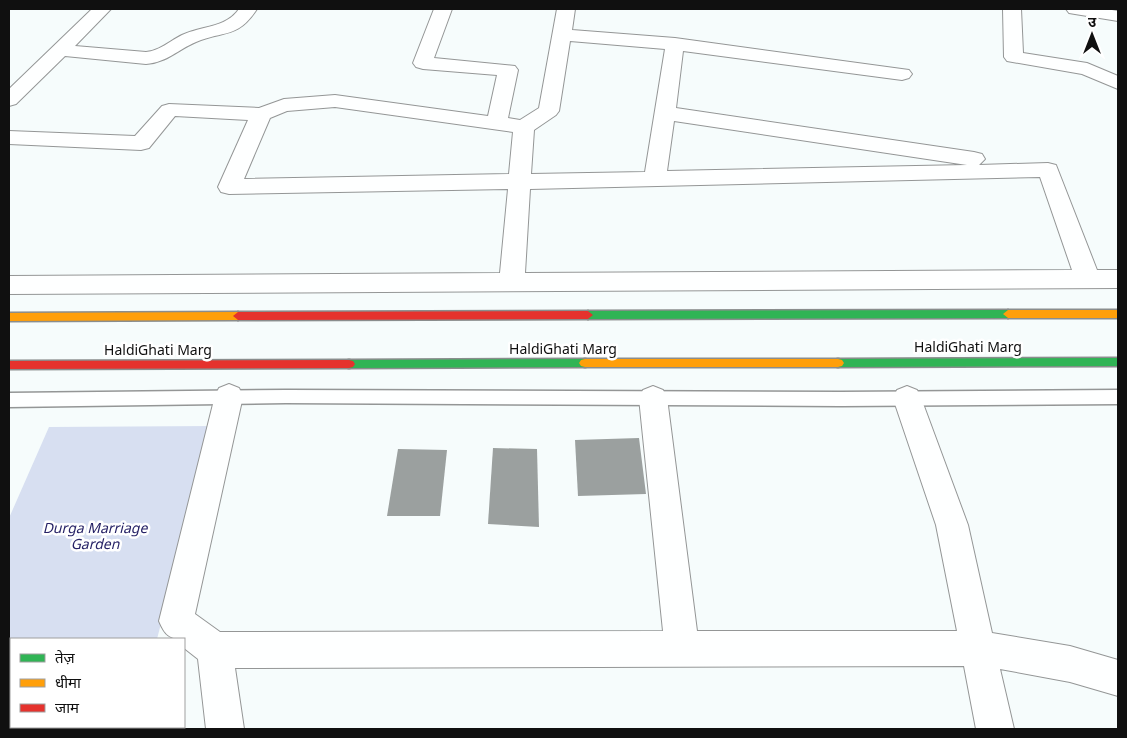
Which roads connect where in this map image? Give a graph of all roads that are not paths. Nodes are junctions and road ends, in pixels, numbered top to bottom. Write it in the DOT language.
graph roads {
  1 [pos="102,9"];
  2 [pos="248,9"];
  3 [pos="443,9"];
  4 [pos="566,9"];
  5 [pos="1012,9"];
  6 [pos="1075,9"];
  7 [pos="1118,16"];
  8 [pos="561,34"];
  9 [pos="675,44"];
  10 [pos="60,50"];
  11 [pos="902,74"];
  12 [pos="1118,83"];
  13 [pos="9,100"];
  14 [pos="665,113"];
  15 [pos="261,114"];
  16 [pos="496,124"];
  17 [pos="524,127"];
  18 [pos="9,138"];
  19 [pos="1048,170"];
  20 [pos="655,180"];
  21 [pos="519,182"];
  22 [pos="1088,279"];
  23 [pos="1118,279"];
  24 [pos="512,283"];
  25 [pos="9,285"];
  26 [pos="1118,314"];
  27 [pos="9,317"];
  28 [pos="1118,362"];
  29 [pos="9,365"];
  30 [pos="229,396"];
  31 [pos="1118,397"];
  32 [pos="653,398"];
  33 [pos="907,398"];
  34 [pos="9,400"];
  35 [pos="979,648"];
  36 [pos="682,649"];
  37 [pos="215,650"];
  38 [pos="1118,678"];
  39 [pos="225,729"];
  40 [pos="995,729"];
  1 -- 10 [label="street"];
  2 -- 10 [label="street"];
  3 -- 16 [label="street"];
  4 -- 8 [label="street"];
  5 -- 12 [label="street"];
  6 -- 7 [label="street"];
  8 -- 9 [label="street"];
  8 -- 17 [label="street"];
  9 -- 11 [label="street"];
  9 -- 14 [label="street"];
  10 -- 13 [label="street"];
  14 -- 19 [label="street"];
  14 -- 20 [label="street"];
  15 -- 16 [label="street"];
  15 -- 18 [label="street"];
  15 -- 21 [label="street"];
  16 -- 17 [label="street"];
  17 -- 21 [label="street"];
  19 -- 20 [label="street"];
  19 -- 22 [label="street"];
  20 -- 21 [label="street"];
  21 -- 24 [label="street"];
  22 -- 23 [label="street"];
  22 -- 24 [label="street"];
  24 -- 25 [label="street"];
  26 -- 27 [label="street"];
  28 -- 29 [label="street, HaldiGhati Marg"];
  30 -- 32 [label="lane"];
  30 -- 34 [label="lane"];
  30 -- 37 [label="street"];
  31 -- 33 [label="lane"];
  32 -- 33 [label="lane"];
  32 -- 36 [label="street"];
  33 -- 35 [label="street"];
  35 -- 36 [label="street"];
  35 -- 38 [label="street"];
  35 -- 40 [label="street"];
  36 -- 37 [label="street"];
  37 -- 39 [label="street"];
}
